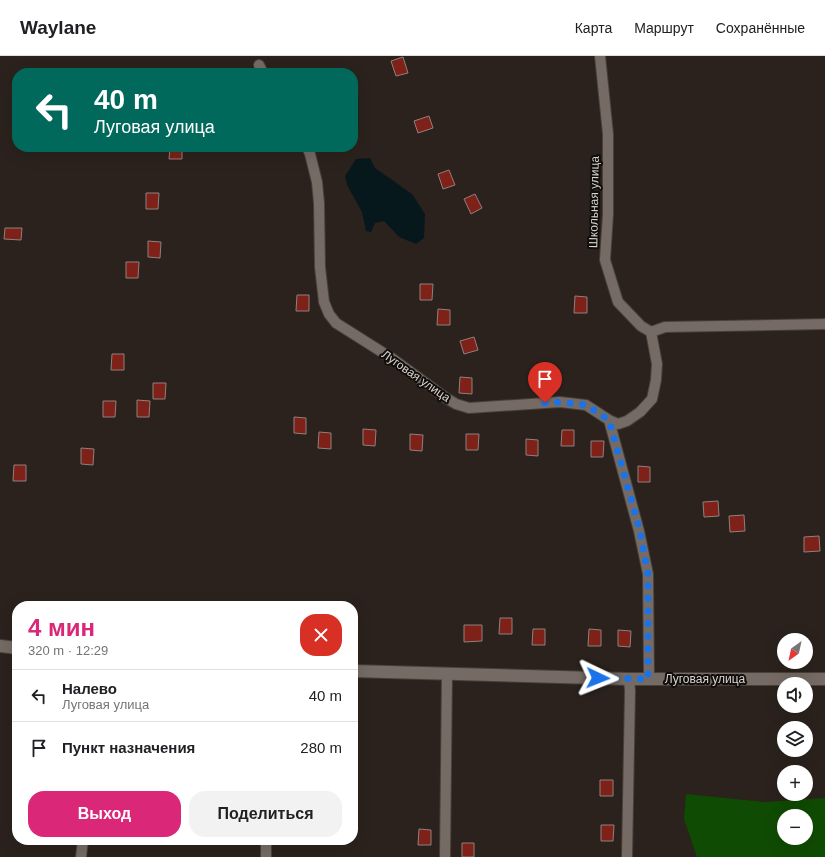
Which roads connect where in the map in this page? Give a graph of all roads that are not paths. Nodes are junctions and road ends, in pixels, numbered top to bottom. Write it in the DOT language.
graph roads {
  1 [pos="600,56"];
  2 [pos="309,152"];
  3 [pos="825,324"];
  4 [pos="651,332"];
  5 [pos="609,420"];
  6 [pos="0,646"];
  7 [pos="12,647"];
  8 [pos="358,671"];
  9 [pos="447,674"];
  10 [pos="629,679"];
  11 [pos="648,679"];
  12 [pos="825,679"];
  13 [pos="82,845"];
  14 [pos="266,845"];
  15 [pos="81,857"];
  16 [pos="266,857"];
  17 [pos="445,857"];
  18 [pos="627,857"];
  1 -- 4 [label="street, Школьная улица"];
  2 -- 5 [label="street, Луговая улица"];
  3 -- 4 [label="street"];
  4 -- 5 [label="street"];
  5 -- 11 [label="street, Луговая улица"];
  6 -- 7 [label="street"];
  8 -- 9 [label="street"];
  9 -- 10 [label="street"];
  9 -- 17 [label="street"];
  10 -- 11 [label="street"];
  10 -- 18 [label="street"];
  11 -- 12 [label="street, Луговая улица"];
  13 -- 15 [label="street"];
  14 -- 16 [label="street"];
}
